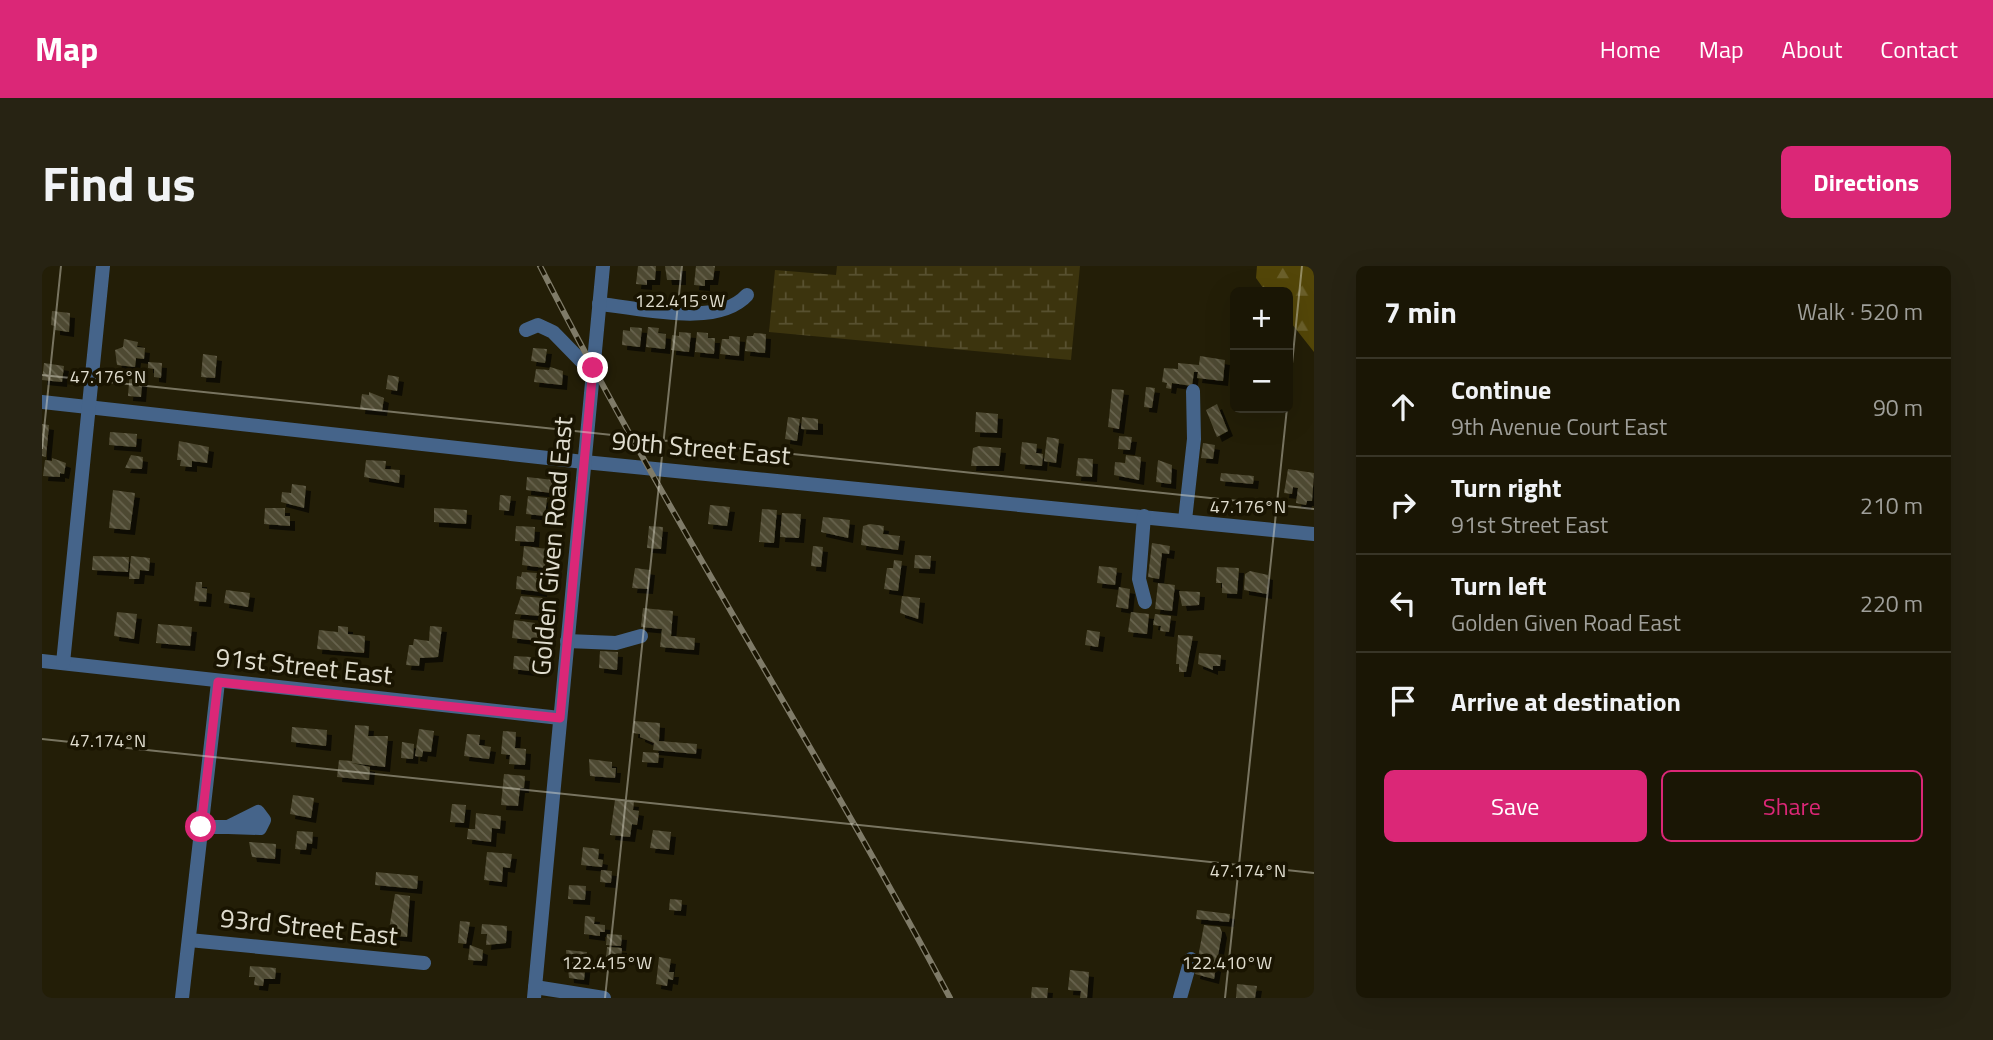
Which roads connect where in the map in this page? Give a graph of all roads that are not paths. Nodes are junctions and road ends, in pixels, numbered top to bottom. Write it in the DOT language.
graph roads {
  1 [pos="103,266"];
  2 [pos="603,266"];
  3 [pos="747,295"];
  4 [pos="599,304"];
  5 [pos="526,330"];
  6 [pos="593,373"];
  7 [pos="1193,391"];
  8 [pos="42,402"];
  9 [pos="88,406"];
  10 [pos="584,461"];
  11 [pos="1144,516"];
  12 [pos="1185,520"];
  13 [pos="1314,534"];
  14 [pos="1144,602"];
  15 [pos="641,636"];
  16 [pos="567,641"];
  17 [pos="42,662"];
  18 [pos="63,663"];
  19 [pos="218,682"];
  20 [pos="560,718"];
  21 [pos="201,827"];
  22 [pos="228,827"];
  23 [pos="188,940"];
  24 [pos="1191,959"];
  25 [pos="424,963"];
  26 [pos="534,993"];
  27 [pos="182,998"];
  28 [pos="604,998"];
  29 [pos="1180,998"];
  1 -- 9 [label="street"];
  2 -- 4 [label="street, Golden Given Road East"];
  3 -- 4 [label="street"];
  4 -- 6 [label="street, Golden Given Road East"];
  5 -- 6 [label="street"];
  6 -- 10 [label="street, Golden Given Road East"];
  7 -- 12 [label="street"];
  8 -- 9 [label="street, 90th Street East"];
  9 -- 10 [label="street, 90th Street East"];
  9 -- 18 [label="street"];
  10 -- 11 [label="street, 90th Street East"];
  10 -- 16 [label="street, Golden Given Road East"];
  11 -- 12 [label="street, 90th Street East"];
  11 -- 14 [label="street"];
  12 -- 13 [label="street, 90th Street East"];
  15 -- 16 [label="street"];
  16 -- 20 [label="street, Golden Given Road East"];
  17 -- 18 [label="street, 91st Street East"];
  18 -- 19 [label="street, 91st Street East"];
  19 -- 20 [label="street, 91st Street East"];
  19 -- 21 [label="street"];
  20 -- 26 [label="street, Golden Given Road East"];
  21 -- 22 [label="street"];
  21 -- 23 [label="street"];
  23 -- 25 [label="street, 93rd Street East"];
  23 -- 27 [label="street"];
  24 -- 29 [label="street"];
  26 -- 28 [label="street"];
}
